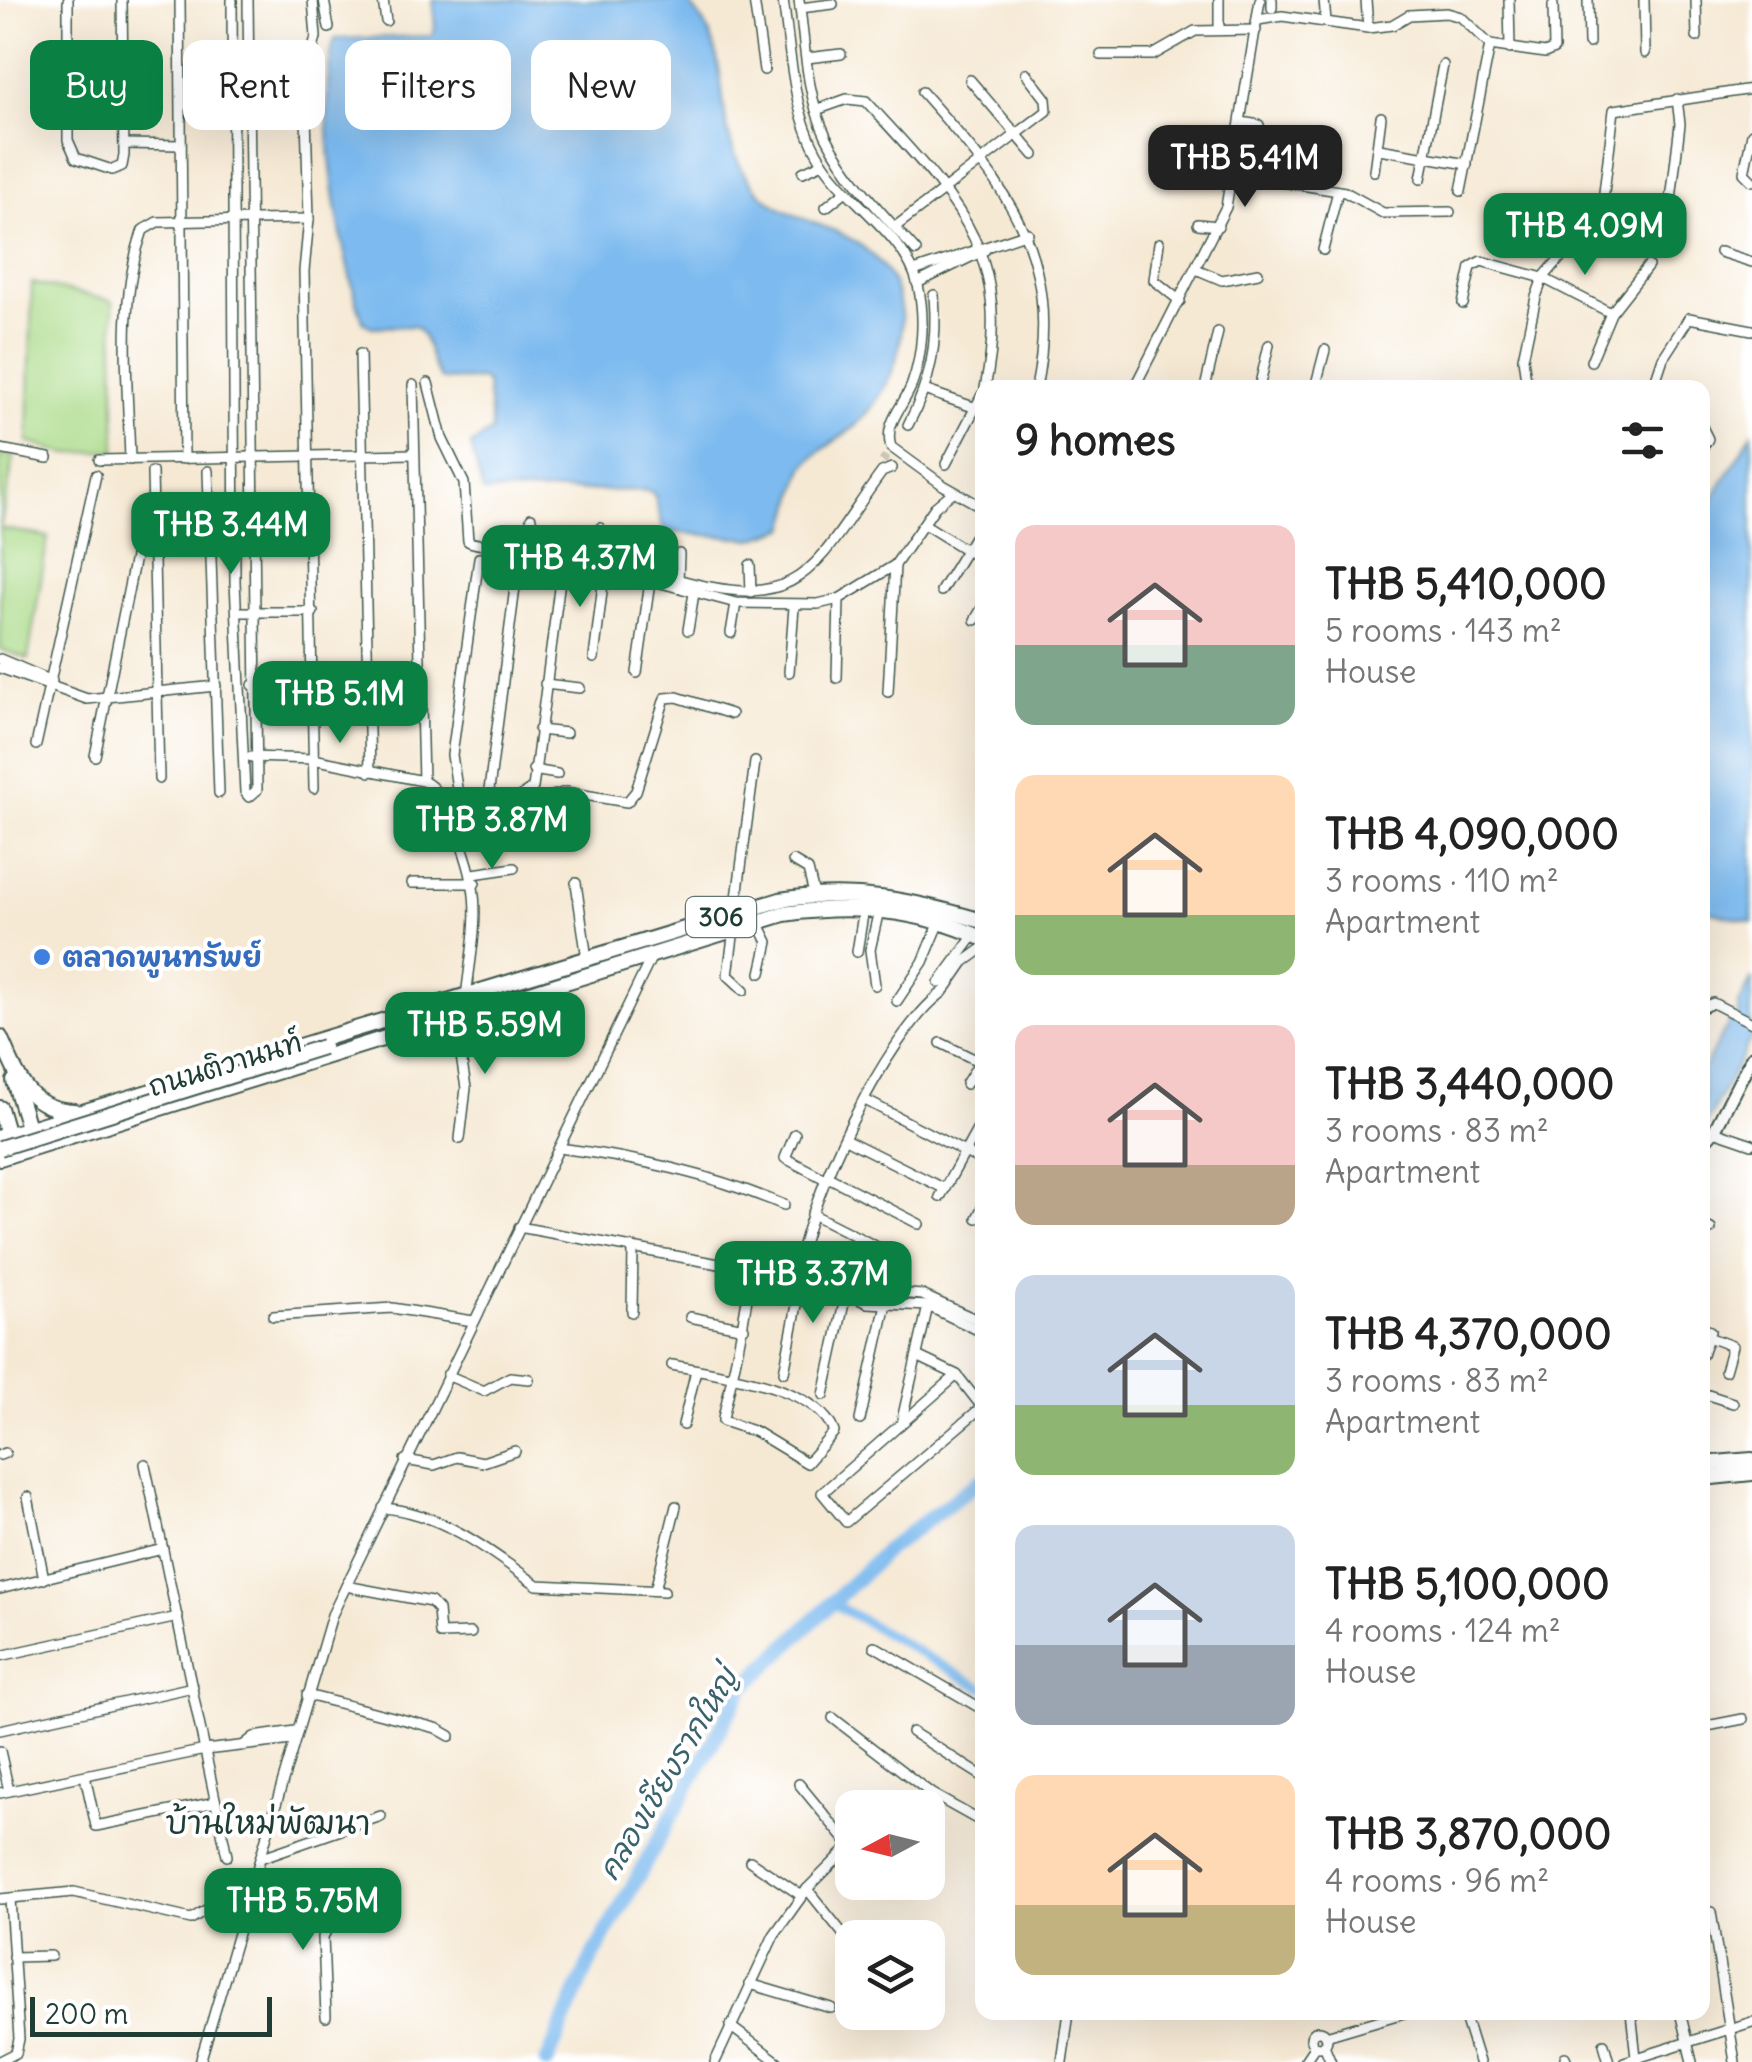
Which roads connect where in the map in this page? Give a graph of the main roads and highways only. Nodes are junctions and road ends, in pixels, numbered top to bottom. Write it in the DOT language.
graph roads {
  1 [pos="734,921"];
  2 [pos="975,929"];
  3 [pos="975,930"];
  4 [pos="466,997"];
  5 [pos="0,1038"];
  6 [pos="126,1098"];
  7 [pos="0,1108"];
  8 [pos="82,1111"];
  9 [pos="133,1118"];
  10 [pos="28,1128"];
  11 [pos="4,1146"];
  12 [pos="34,1148"];
  13 [pos="1752,1460"];
  14 [pos="1710,1463"];
  15 [pos="1752,1473"];
  16 [pos="1710,1477"];
  1 -- 2 [label="main road, ถนนติวานนท์ / 306"];
  1 -- 3 [label="main road, ถนนติวานนท์ / 306"];
  1 -- 4 [label="main road, ถนนติวานนท์ / 306"];
  1 -- 9 [label="main road, ถนนติวานนท์ / 306"];
  4 -- 6 [label="main road, ถนนติวานนท์ / 306"];
  4 -- 11 [label="main road, 306, bridge"];
  5 -- 8 [label="main road, 306"];
  5 -- 10 [label="main road"];
  6 -- 8 [label="main road, ถนนติวานนท์ / 306"];
  6 -- 9 [label="main road"];
  7 -- 11 [label="main road"];
  8 -- 10 [label="main road, ถนนติวานนท์ / 306"];
  9 -- 12 [label="main road, ถนนติวานนท์ / 306"];
  10 -- 11 [label="main road, ถนนติวานนท์"];
  10 -- 12 [label="main road"];
  11 -- 12 [label="main road, ถนนติวานนท์"];
  13 -- 14 [label="main road"];
  15 -- 16 [label="main road"];
}
